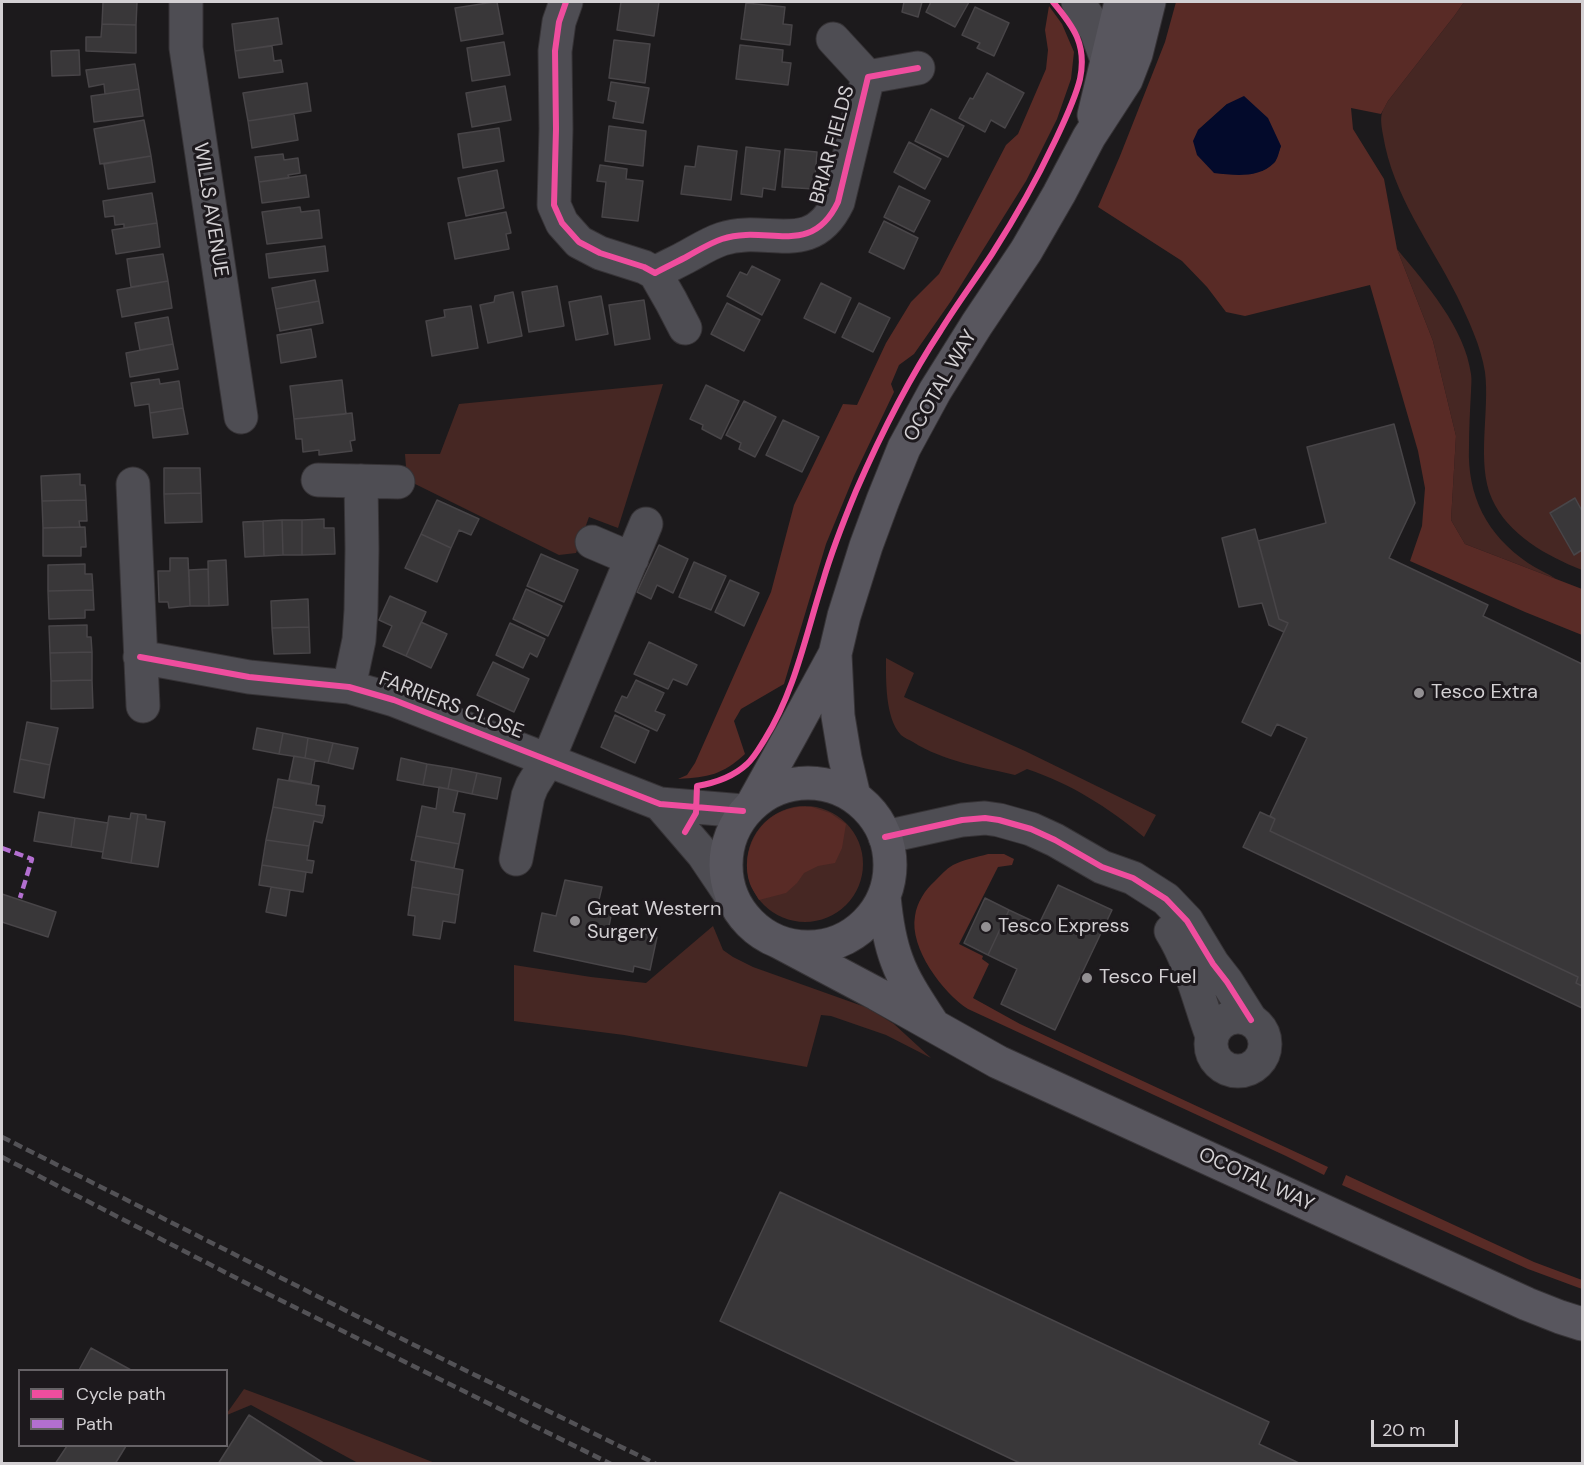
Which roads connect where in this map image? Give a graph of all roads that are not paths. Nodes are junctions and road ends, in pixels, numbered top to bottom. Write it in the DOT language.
graph roads {
  1 [pos="186,2"];
  2 [pos="566,2"];
  3 [pos="1078,2"];
  4 [pos="1121,2"];
  5 [pos="1149,2"];
  6 [pos="833,39"];
  7 [pos="1107,60"];
  8 [pos="918,68"];
  9 [pos="868,76"];
  10 [pos="1089,137"];
  11 [pos="654,273"];
  12 [pos="685,328"];
  13 [pos="241,417"];
  14 [pos="318,480"];
  15 [pos="361,481"];
  16 [pos="398,482"];
  17 [pos="133,484"];
  18 [pos="646,524"];
  19 [pos="592,542"];
  20 [pos="632,559"];
  21 [pos="835,654"];
  22 [pos="140,657"];
  23 [pos="350,687"];
  24 [pos="143,706"];
  25 [pos="548,760"];
  26 [pos="854,796"];
  27 [pos="660,804"];
  28 [pos="748,807"];
  29 [pos="885,837"];
  30 [pos="516,859"];
  31 [pos="1102,867"];
  32 [pos="884,896"];
  33 [pos="732,897"];
  34 [pos="779,942"];
  35 [pos="1251,1020"];
  36 [pos="935,1027"];
  37 [pos="1212,1036"];
  38 [pos="1582,1324"];
  1 -- 13 [label="street, WILLS AVENUE"];
  2 -- 11 [label="street"];
  3 -- 7 [label="street"];
  4 -- 7 [label="main road, OCOTAL WAY"];
  5 -- 10 [label="main road, OCOTAL WAY"];
  6 -- 9 [label="street, BRIAR FIELDS"];
  7 -- 10 [label="main road, OCOTAL WAY"];
  8 -- 9 [label="street, BRIAR FIELDS"];
  9 -- 11 [label="street, BRIAR FIELDS"];
  10 -- 21 [label="main road, OCOTAL WAY"];
  11 -- 12 [label="street"];
  14 -- 15 [label="street"];
  15 -- 16 [label="street"];
  15 -- 23 [label="street, FARRIERS CLOSE"];
  17 -- 22 [label="street"];
  18 -- 20 [label="street"];
  19 -- 20 [label="street"];
  20 -- 25 [label="street"];
  21 -- 26 [label="main road, OCOTAL WAY"];
  21 -- 28 [label="main road, OCOTAL WAY"];
  22 -- 23 [label="street, FARRIERS CLOSE"];
  22 -- 24 [label="street"];
  23 -- 25 [label="street, FARRIERS CLOSE"];
  25 -- 27 [label="street, FARRIERS CLOSE"];
  25 -- 30 [label="street"];
  26 -- 28 [label="main road"];
  26 -- 29 [label="main road"];
  27 -- 28 [label="street, FARRIERS CLOSE"];
  27 -- 33 [label="street, FARRIERS CLOSE"];
  28 -- 33 [label="main road"];
  29 -- 31 [label="street"];
  29 -- 32 [label="main road"];
  31 -- 35 [label="street"];
  31 -- 37 [label="street"];
  32 -- 34 [label="main road"];
  32 -- 36 [label="main road, OCOTAL WAY"];
  33 -- 34 [label="main road"];
  34 -- 36 [label="main road, OCOTAL WAY"];
  35 -- 37 [label="street"];
  35 -- 37 [label="street"];
  36 -- 38 [label="main road, OCOTAL WAY"];
}
